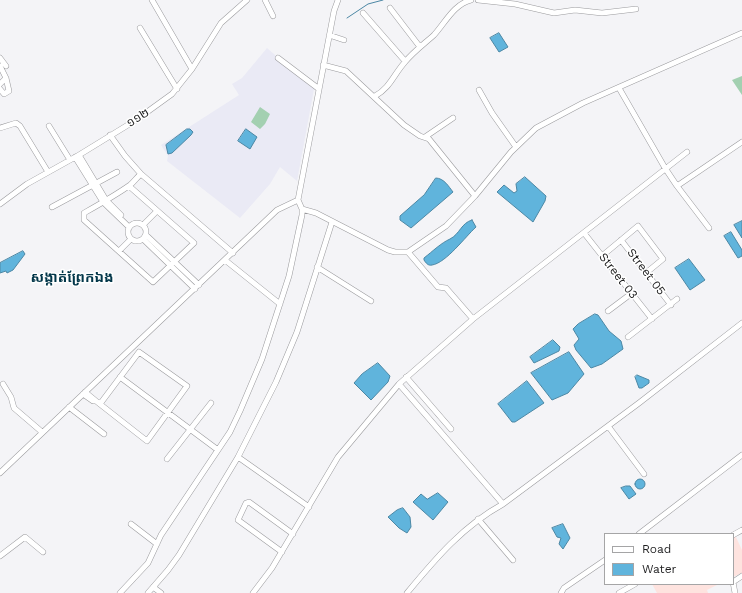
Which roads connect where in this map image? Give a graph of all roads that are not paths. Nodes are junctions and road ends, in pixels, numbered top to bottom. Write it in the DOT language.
graph roads {
  1 [pos="152,0"];
  2 [pos="247,0"];
  3 [pos="265,0"];
  4 [pos="338,0"];
  5 [pos="471,0"];
  6 [pos="478,0"];
  7 [pos="390,8"];
  8 [pos="636,9"];
  9 [pos="363,13"];
  10 [pos="273,16"];
  11 [pos="140,28"];
  12 [pos="742,33"];
  13 [pos="329,35"];
  14 [pos="344,40"];
  15 [pos="420,48"];
  16 [pos="0,58"];
  17 [pos="278,58"];
  18 [pos="405,61"];
  19 [pos="323,65"];
  20 [pos="3,66"];
  21 [pos="192,69"];
  22 [pos="6,78"];
  23 [pos="0,84"];
  24 [pos="319,88"];
  25 [pos="620,88"];
  26 [pos="0,89"];
  27 [pos="177,89"];
  28 [pos="479,90"];
  29 [pos="375,96"];
  30 [pos="453,118"];
  31 [pos="49,126"];
  32 [pos="0,128"];
  33 [pos="110,135"];
  34 [pos="425,137"];
  35 [pos="742,142"];
  36 [pos="516,147"];
  37 [pos="687,152"];
  38 [pos="77,156"];
  39 [pos="70,160"];
  40 [pos="665,168"];
  41 [pos="48,172"];
  42 [pos="117,172"];
  43 [pos="141,174"];
  44 [pos="94,184"];
  45 [pos="129,186"];
  46 [pos="677,186"];
  47 [pos="475,196"];
  48 [pos="298,200"];
  49 [pos="104,201"];
  50 [pos="0,204"];
  51 [pos="52,207"];
  52 [pos="302,208"];
  53 [pos="157,211"];
  54 [pos="332,222"];
  55 [pos="143,225"];
  56 [pos="130,226"];
  57 [pos="709,228"];
  58 [pos="584,233"];
  59 [pos="144,237"];
  60 [pos="131,239"];
  61 [pos="621,240"];
  62 [pos="119,251"];
  63 [pos="408,252"];
  64 [pos="233,253"];
  65 [pos="602,256"];
  66 [pos="225,260"];
  67 [pos="173,264"];
  68 [pos="317,268"];
  69 [pos="646,273"];
  70 [pos="197,287"];
  71 [pos="632,293"];
  72 [pos="677,300"];
  73 [pos="371,301"];
  74 [pos="280,304"];
  75 [pos="671,304"];
  76 [pos="608,311"];
  77 [pos="473,319"];
  78 [pos="652,319"];
  79 [pos="742,323"];
  80 [pos="628,337"];
  81 [pos="406,377"];
  82 [pos="120,378"];
  83 [pos="3,384"];
  84 [pos="399,384"];
  85 [pos="84,393"];
  86 [pos="98,402"];
  87 [pos="210,403"];
  88 [pos="69,407"];
  89 [pos="167,413"];
  90 [pos="608,426"];
  91 [pos="451,429"];
  92 [pos="189,430"];
  93 [pos="42,432"];
  94 [pos="104,434"];
  95 [pos="218,450"];
  96 [pos="742,455"];
  97 [pos="238,457"];
  98 [pos="167,460"];
  99 [pos="1,471"];
  100 [pos="644,474"];
  101 [pos="503,504"];
  102 [pos="309,507"];
  103 [pos="478,519"];
  104 [pos="131,524"];
  105 [pos="641,533"];
  106 [pos="293,534"];
  107 [pos="157,544"];
  108 [pos="43,552"];
  109 [pos="282,552"];
  110 [pos="0,556"];
  111 [pos="513,560"];
  112 [pos="604,561"];
  113 [pos="633,585"];
  114 [pos="153,587"];
  115 [pos="120,593"];
  116 [pos="148,593"];
  117 [pos="161,593"];
  118 [pos="253,593"];
  119 [pos="407,593"];
  120 [pos="561,593"];
  121 [pos="619,593"];
  1 -- 21 [label="street"];
  2 -- 21 [label="street, ១១២"];
  3 -- 10 [label="street"];
  4 -- 13 [label="street"];
  5 -- 15 [label="street"];
  6 -- 8 [label="street"];
  7 -- 15 [label="street"];
  9 -- 18 [label="street"];
  11 -- 27 [label="street"];
  12 -- 25 [label="street"];
  13 -- 14 [label="street"];
  13 -- 19 [label="street"];
  15 -- 18 [label="street"];
  16 -- 20 [label="street"];
  17 -- 24 [label="street"];
  18 -- 29 [label="street"];
  19 -- 24 [label="street"];
  19 -- 29 [label="street"];
  20 -- 22 [label="street"];
  21 -- 27 [label="street, ១១២"];
  22 -- 23 [label="street"];
  22 -- 26 [label="street"];
  24 -- 48 [label="street"];
  25 -- 36 [label="street"];
  25 -- 40 [label="street"];
  27 -- 33 [label="street, ១១២"];
  28 -- 36 [label="street"];
  29 -- 34 [label="street"];
  30 -- 34 [label="street"];
  31 -- 39 [label="street"];
  32 -- 41 [label="street"];
  33 -- 38 [label="street, ១១២"];
  33 -- 43 [label="street"];
  34 -- 47 [label="street"];
  35 -- 46 [label="street"];
  36 -- 47 [label="street"];
  37 -- 40 [label="street"];
  38 -- 39 [label="street, ១១២"];
  38 -- 44 [label="street"];
  39 -- 41 [label="street, ១១២"];
  40 -- 46 [label="street"];
  40 -- 58 [label="street"];
  41 -- 50 [label="street, ១១២"];
  42 -- 44 [label="street"];
  43 -- 45 [label="street"];
  43 -- 64 [label="street"];
  44 -- 49 [label="street"];
  44 -- 51 [label="street"];
  45 -- 49 [label="street"];
  45 -- 53 [label="street"];
  46 -- 57 [label="street"];
  47 -- 63 [label="street"];
  48 -- 52 [label="street"];
  48 -- 64 [label="street"];
  49 -- 56 [label="street"];
  49 -- 62 [label="street"];
  52 -- 54 [label="street"];
  52 -- 74 [label="street"];
  53 -- 55 [label="street"];
  53 -- 67 [label="street"];
  54 -- 63 [label="street"];
  54 -- 68 [label="street"];
  55 -- 56 [label="street"];
  55 -- 59 [label="street"];
  56 -- 60 [label="street"];
  58 -- 65 [label="street, Street 03"];
  58 -- 77 [label="street"];
  59 -- 60 [label="street"];
  59 -- 67 [label="street"];
  60 -- 62 [label="street"];
  61 -- 65 [label="street"];
  61 -- 69 [label="street, Street 05"];
  61 -- 69 [label="street"];
  62 -- 67 [label="street"];
  63 -- 77 [label="street"];
  64 -- 66 [label="street"];
  65 -- 71 [label="street, Street 03"];
  66 -- 70 [label="street"];
  66 -- 74 [label="street"];
  67 -- 70 [label="street"];
  68 -- 73 [label="street"];
  68 -- 97 [label="street"];
  69 -- 75 [label="street, Street 05"];
  70 -- 85 [label="street"];
  71 -- 76 [label="street"];
  71 -- 78 [label="street, Street 03"];
  72 -- 75 [label="street"];
  74 -- 95 [label="street"];
  75 -- 78 [label="street"];
  77 -- 81 [label="street"];
  78 -- 80 [label="street"];
  79 -- 90 [label="street"];
  81 -- 84 [label="street"];
  81 -- 91 [label="street"];
  82 -- 86 [label="street"];
  82 -- 89 [label="street"];
  82 -- 89 [label="street"];
  83 -- 93 [label="street"];
  84 -- 101 [label="street"];
  84 -- 102 [label="street"];
  85 -- 86 [label="street"];
  85 -- 88 [label="street"];
  86 -- 89 [label="street"];
  87 -- 92 [label="street"];
  88 -- 93 [label="street"];
  88 -- 94 [label="street"];
  89 -- 92 [label="street"];
  90 -- 100 [label="street"];
  90 -- 101 [label="street"];
  92 -- 95 [label="street"];
  92 -- 98 [label="street"];
  93 -- 99 [label="street"];
  95 -- 107 [label="street"];
  96 -- 105 [label="street"];
  97 -- 102 [label="street"];
  97 -- 114 [label="street"];
  101 -- 103 [label="street"];
  102 -- 106 [label="street"];
  103 -- 111 [label="street"];
  103 -- 119 [label="street"];
  104 -- 107 [label="street"];
  106 -- 109 [label="street"];
  106 -- 109 [label="street"];
  107 -- 115 [label="street"];
  108 -- 110 [label="street"];
  109 -- 118 [label="street"];
  112 -- 120 [label="street"];
  113 -- 121 [label="street"];
  114 -- 116 [label="street"];
  114 -- 117 [label="street"];
}
